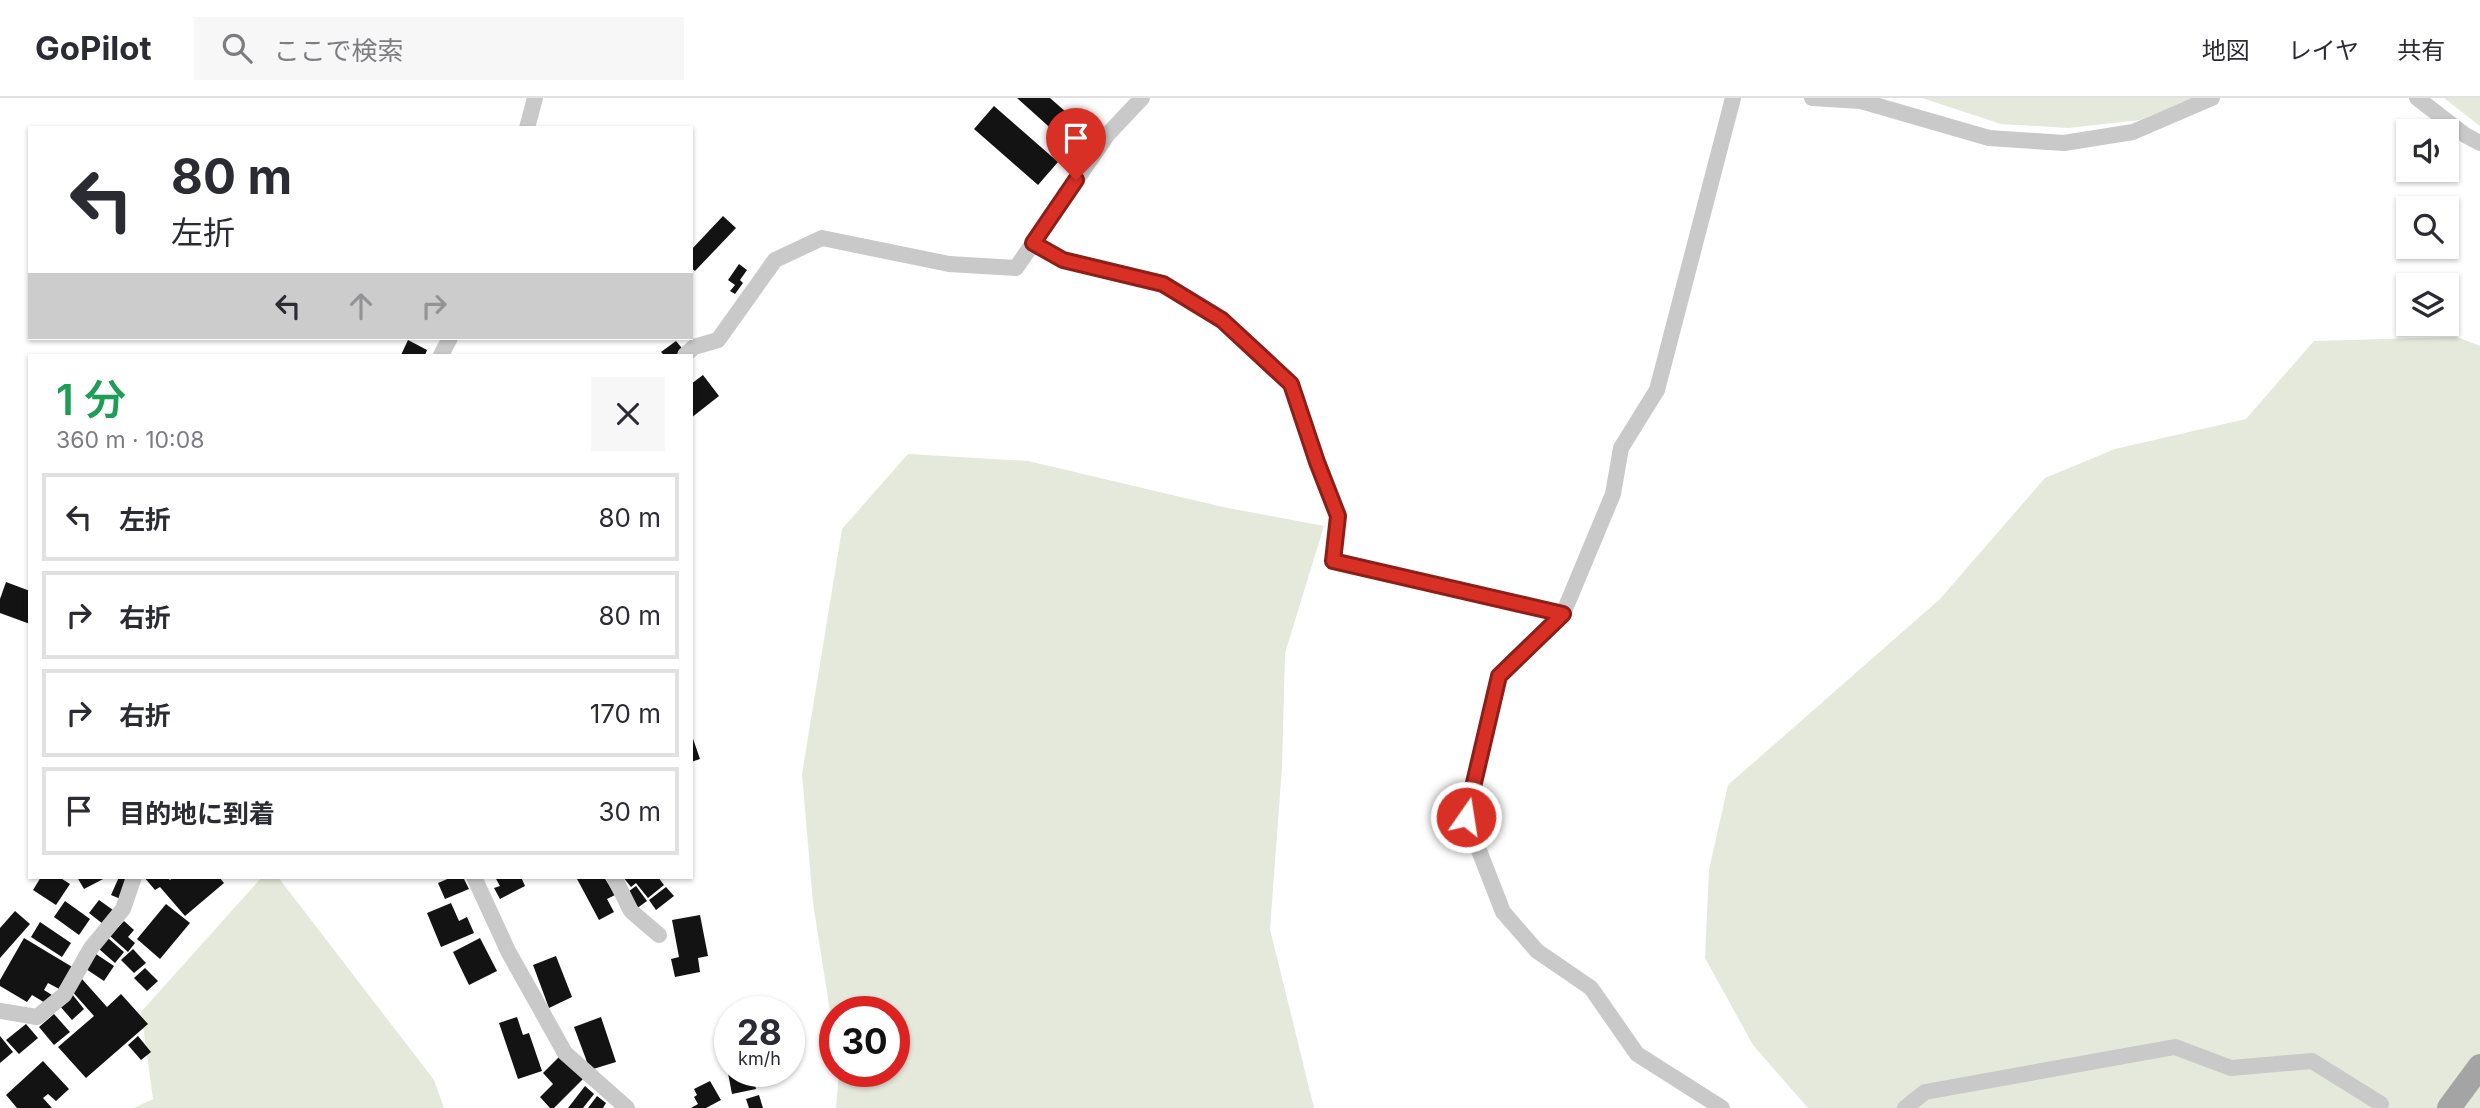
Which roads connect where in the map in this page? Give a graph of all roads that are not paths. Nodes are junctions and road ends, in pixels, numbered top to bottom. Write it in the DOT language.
graph roads {
  1 [pos="535,98"];
  2 [pos="1142,98"];
  3 [pos="1733,98"];
  4 [pos="1812,98"];
  5 [pos="2212,98"];
  6 [pos="2417,98"];
  7 [pos="528,126"];
  8 [pos="2480,144"];
  9 [pos="1033,243"];
  10 [pos="687,347"];
  11 [pos="1563,614"];
  12 [pos="133,879"];
  13 [pos="475,879"];
  14 [pos="615,879"];
  15 [pos="659,935"];
  16 [pos="0,1011"];
  17 [pos="2480,1066"];
  18 [pos="2381,1104"];
  19 [pos="627,1108"];
  20 [pos="1721,1108"];
  21 [pos="1905,1108"];
  22 [pos="2449,1108"];
  1 -- 7 [label="street"];
  2 -- 9 [label="street"];
  3 -- 11 [label="street"];
  4 -- 5 [label="street"];
  6 -- 8 [label="street"];
  9 -- 10 [label="street"];
  9 -- 11 [label="street"];
  11 -- 20 [label="street"];
  12 -- 16 [label="street"];
  13 -- 19 [label="street"];
  14 -- 15 [label="street"];
  17 -- 22 [label="main road"];
  18 -- 21 [label="street"];
}
